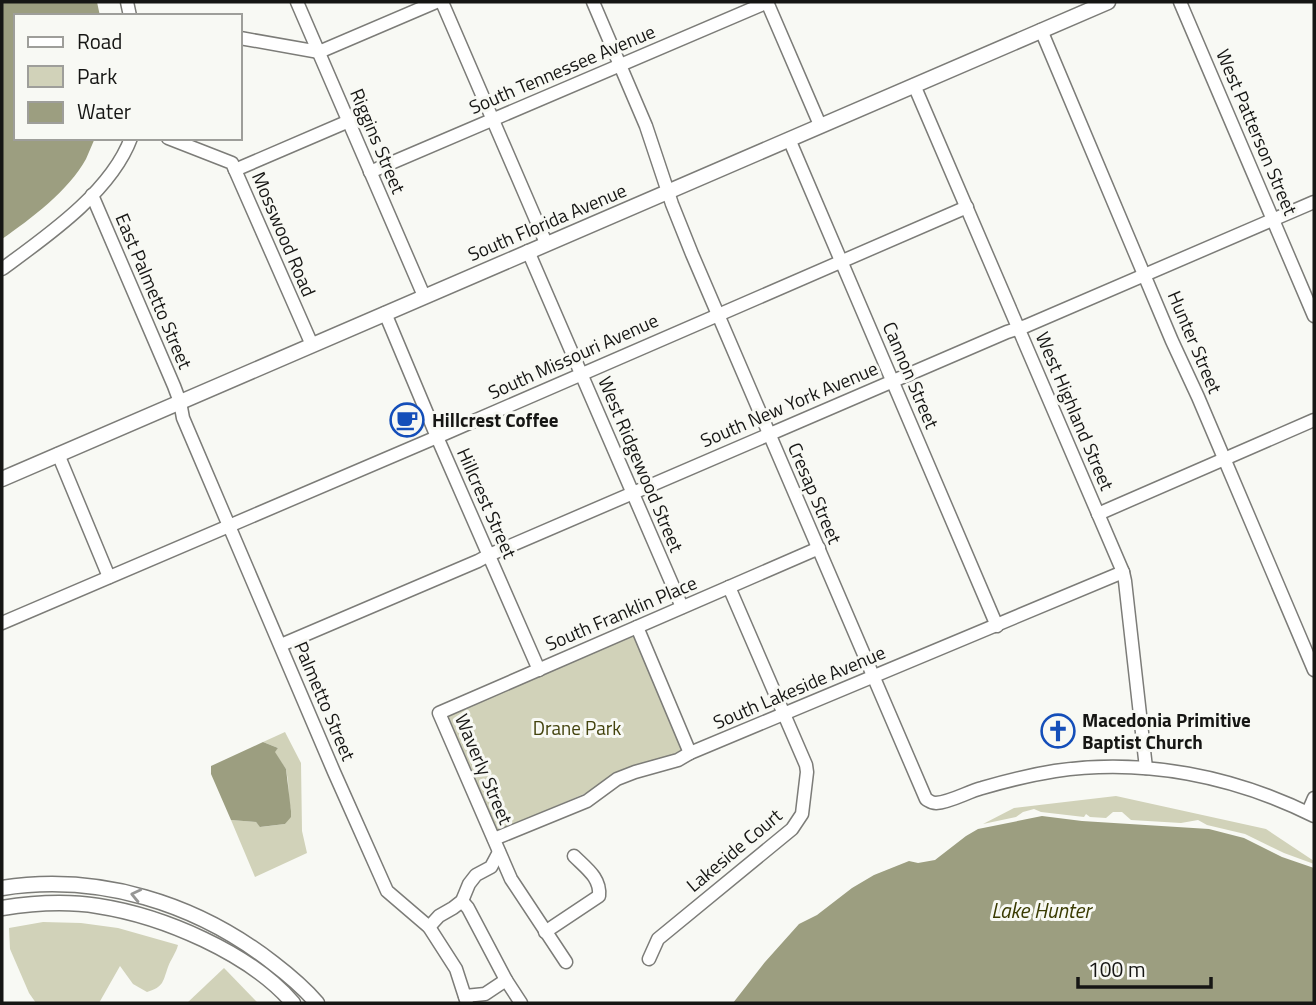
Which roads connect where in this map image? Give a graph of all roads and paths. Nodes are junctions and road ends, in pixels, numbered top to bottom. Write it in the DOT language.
graph roads {
  1 [pos="298,2"];
  2 [pos="436,2"];
  3 [pos="442,2"];
  4 [pos="593,2"];
  5 [pos="767,2"];
  6 [pos="1108,2"];
  7 [pos="1180,2"];
  8 [pos="1041,30"];
  9 [pos="242,38"];
  10 [pos="319,52"];
  11 [pos="620,65"];
  12 [pos="914,85"];
  13 [pos="493,120"];
  14 [pos="349,121"];
  15 [pos="820,125"];
  16 [pos="789,139"];
  17 [pos="130,140"];
  18 [pos="173,140"];
  19 [pos="235,170"];
  20 [pos="370,172"];
  21 [pos="669,191"];
  22 [pos="92,195"];
  23 [pos="1314,202"];
  24 [pos="967,207"];
  25 [pos="1273,220"];
  26 [pos="547,243"];
  27 [pos="528,251"];
  28 [pos="842,261"];
  29 [pos="2,269"];
  30 [pos="1146,275"];
  31 [pos="424,296"];
  32 [pos="385,313"];
  33 [pos="718,314"];
  34 [pos="1314,316"];
  35 [pos="1019,328"];
  36 [pos="312,345"];
  37 [pos="581,374"];
  38 [pos="893,381"];
  39 [pos="180,402"];
  40 [pos="1314,420"];
  41 [pos="769,434"];
  42 [pos="437,437"];
  43 [pos="58,454"];
  44 [pos="1224,459"];
  45 [pos="2,479"];
  46 [pos="633,493"];
  47 [pos="1098,514"];
  48 [pos="230,526"];
  49 [pos="818,548"];
  50 [pos="489,555"];
  51 [pos="1123,572"];
  52 [pos="109,577"];
  53 [pos="729,587"];
  54 [pos="682,607"];
  55 [pos="2,623"];
  56 [pos="997,626"];
  57 [pos="637,627"];
  58 [pos="281,645"];
  59 [pos="539,670"];
  60 [pos="1314,670"];
  61 [pos="873,677"];
  62 [pos="439,713"];
  63 [pos="785,714"];
  64 [pos="690,753"];
  65 [pos="1146,768"];
  66 [pos="1314,798"];
  67 [pos="1311,814"];
  68 [pos="496,846"];
  69 [pos="574,856"];
  70 [pos="2,888"];
  71 [pos="462,901"];
  72 [pos="98,906"];
  73 [pos="2,908"];
  74 [pos="204,919"];
  75 [pos="429,927"];
  76 [pos="545,932"];
  77 [pos="198,938"];
  78 [pos="649,959"];
  79 [pos="565,962"];
  80 [pos="274,964"];
  81 [pos="506,980"];
  82 [pos="466,1000"];
  83 [pos="293,1003"];
  84 [pos="317,1003"];
  85 [pos="521,1003"];
  1 -- 10 [label="street, Riggins Street"];
  2 -- 10 [label="street"];
  3 -- 13 [label="street"];
  4 -- 11 [label="street, Cresap Street"];
  5 -- 11 [label="street, South Tennessee Avenue"];
  5 -- 15 [label="street"];
  6 -- 8 [label="main road, South Florida Avenue"];
  7 -- 25 [label="street, West Patterson Street"];
  8 -- 12 [label="main road, South Florida Avenue"];
  8 -- 30 [label="street, Hunter Street"];
  9 -- 10 [label="street"];
  10 -- 14 [label="street, Riggins Street"];
  11 -- 13 [label="street, South Tennessee Avenue"];
  11 -- 21 [label="street, Cresap Street"];
  12 -- 15 [label="main road, South Florida Avenue"];
  12 -- 24 [label="street, West Highland Street"];
  13 -- 20 [label="street, South Tennessee Avenue"];
  13 -- 26 [label="street"];
  14 -- 19 [label="street"];
  14 -- 20 [label="street, Riggins Street"];
  15 -- 16 [label="main road, South Florida Avenue"];
  16 -- 21 [label="main road, South Florida Avenue"];
  16 -- 28 [label="street, Cannon Street"];
  17 -- 22 [label="street"];
  18 -- 19 [label="street, Mosswood Road"];
  19 -- 36 [label="street, Mosswood Road"];
  20 -- 31 [label="street, Riggins Street"];
  21 -- 26 [label="main road, South Florida Avenue"];
  21 -- 33 [label="street, Cresap Street"];
  22 -- 29 [label="street"];
  22 -- 39 [label="street, East Palmetto Street"];
  23 -- 25 [label="street, South New York Avenue"];
  24 -- 28 [label="street, South Missouri Avenue"];
  24 -- 35 [label="street, West Highland Street"];
  25 -- 30 [label="street, South New York Avenue"];
  25 -- 34 [label="street, West Patterson Street"];
  26 -- 27 [label="main road, South Florida Avenue"];
  27 -- 31 [label="main road, South Florida Avenue"];
  27 -- 37 [label="street, West Ridgewood Street"];
  28 -- 33 [label="street, South Missouri Avenue"];
  28 -- 38 [label="street, Cannon Street"];
  30 -- 35 [label="street, South New York Avenue"];
  30 -- 44 [label="street, Hunter Street"];
  31 -- 32 [label="main road, South Florida Avenue"];
  32 -- 36 [label="main road, South Florida Avenue"];
  32 -- 42 [label="street, Hillcrest Street"];
  33 -- 37 [label="street, South Missouri Avenue"];
  33 -- 41 [label="street, Cresap Street"];
  35 -- 38 [label="street, South New York Avenue"];
  35 -- 47 [label="street, West Highland Street"];
  36 -- 39 [label="main road, South Florida Avenue"];
  37 -- 42 [label="street, South Missouri Avenue"];
  37 -- 46 [label="street, West Ridgewood Street"];
  38 -- 41 [label="street, South New York Avenue"];
  38 -- 56 [label="street, Cannon Street"];
  39 -- 43 [label="main road, South Florida Avenue"];
  39 -- 48 [label="street, East Palmetto Street"];
  40 -- 44 [label="street"];
  41 -- 46 [label="street, South New York Avenue"];
  41 -- 49 [label="street, Cresap Street"];
  42 -- 48 [label="street, South Missouri Avenue"];
  42 -- 50 [label="street, Hillcrest Street"];
  43 -- 45 [label="main road, South Florida Avenue"];
  43 -- 52 [label="street"];
  44 -- 47 [label="street"];
  44 -- 60 [label="street, Hunter Street"];
  46 -- 50 [label="street, South New York Avenue"];
  46 -- 54 [label="street, West Ridgewood Street"];
  47 -- 51 [label="street, West Highland Street"];
  48 -- 52 [label="street, South Missouri Avenue"];
  48 -- 58 [label="street, Palmetto Street"];
  49 -- 53 [label="street, South Franklin Place"];
  49 -- 61 [label="street, Cresap Street"];
  50 -- 58 [label="street, South New York Avenue"];
  50 -- 59 [label="street, Hillcrest Street"];
  51 -- 56 [label="street, South Lakeside Avenue"];
  51 -- 65 [label="street, West Highland Street"];
  52 -- 55 [label="street, South Missouri Avenue"];
  53 -- 54 [label="street, South Franklin Place"];
  53 -- 63 [label="street, Lakeside Court"];
  54 -- 57 [label="street, South Franklin Place"];
  56 -- 61 [label="street, South Lakeside Avenue"];
  57 -- 59 [label="street, South Franklin Place"];
  57 -- 64 [label="street"];
  58 -- 75 [label="street, Palmetto Street"];
  59 -- 62 [label="street, South Franklin Place"];
  61 -- 63 [label="street, South Lakeside Avenue"];
  61 -- 65 [label="street, Cresap Street"];
  62 -- 68 [label="street, Waverly Street"];
  63 -- 64 [label="street, South Lakeside Avenue"];
  63 -- 78 [label="street, Lakeside Court"];
  64 -- 68 [label="street, South Lakeside Avenue"];
  65 -- 67 [label="street"];
  66 -- 67 [label="street"];
  68 -- 71 [label="street"];
  68 -- 76 [label="street, Waverly Street"];
  69 -- 76 [label="street"];
  74 -- 70 [label="main road, one-way"];
  71 -- 75 [label="street"];
  71 -- 81 [label="street"];
  72 -- 73 [label="main road"];
  72 -- 74 [label="main road"];
  72 -- 77 [label="main road"];
  74 -- 80 [label="main road"];
  75 -- 82 [label="street"];
  76 -- 79 [label="street, Waverly Street"];
  77 -- 80 [label="main road"];
  77 -- 83 [label="main road"];
  80 -- 84 [label="main road"];
  81 -- 82 [label="street"];
  81 -- 85 [label="street"];
}
